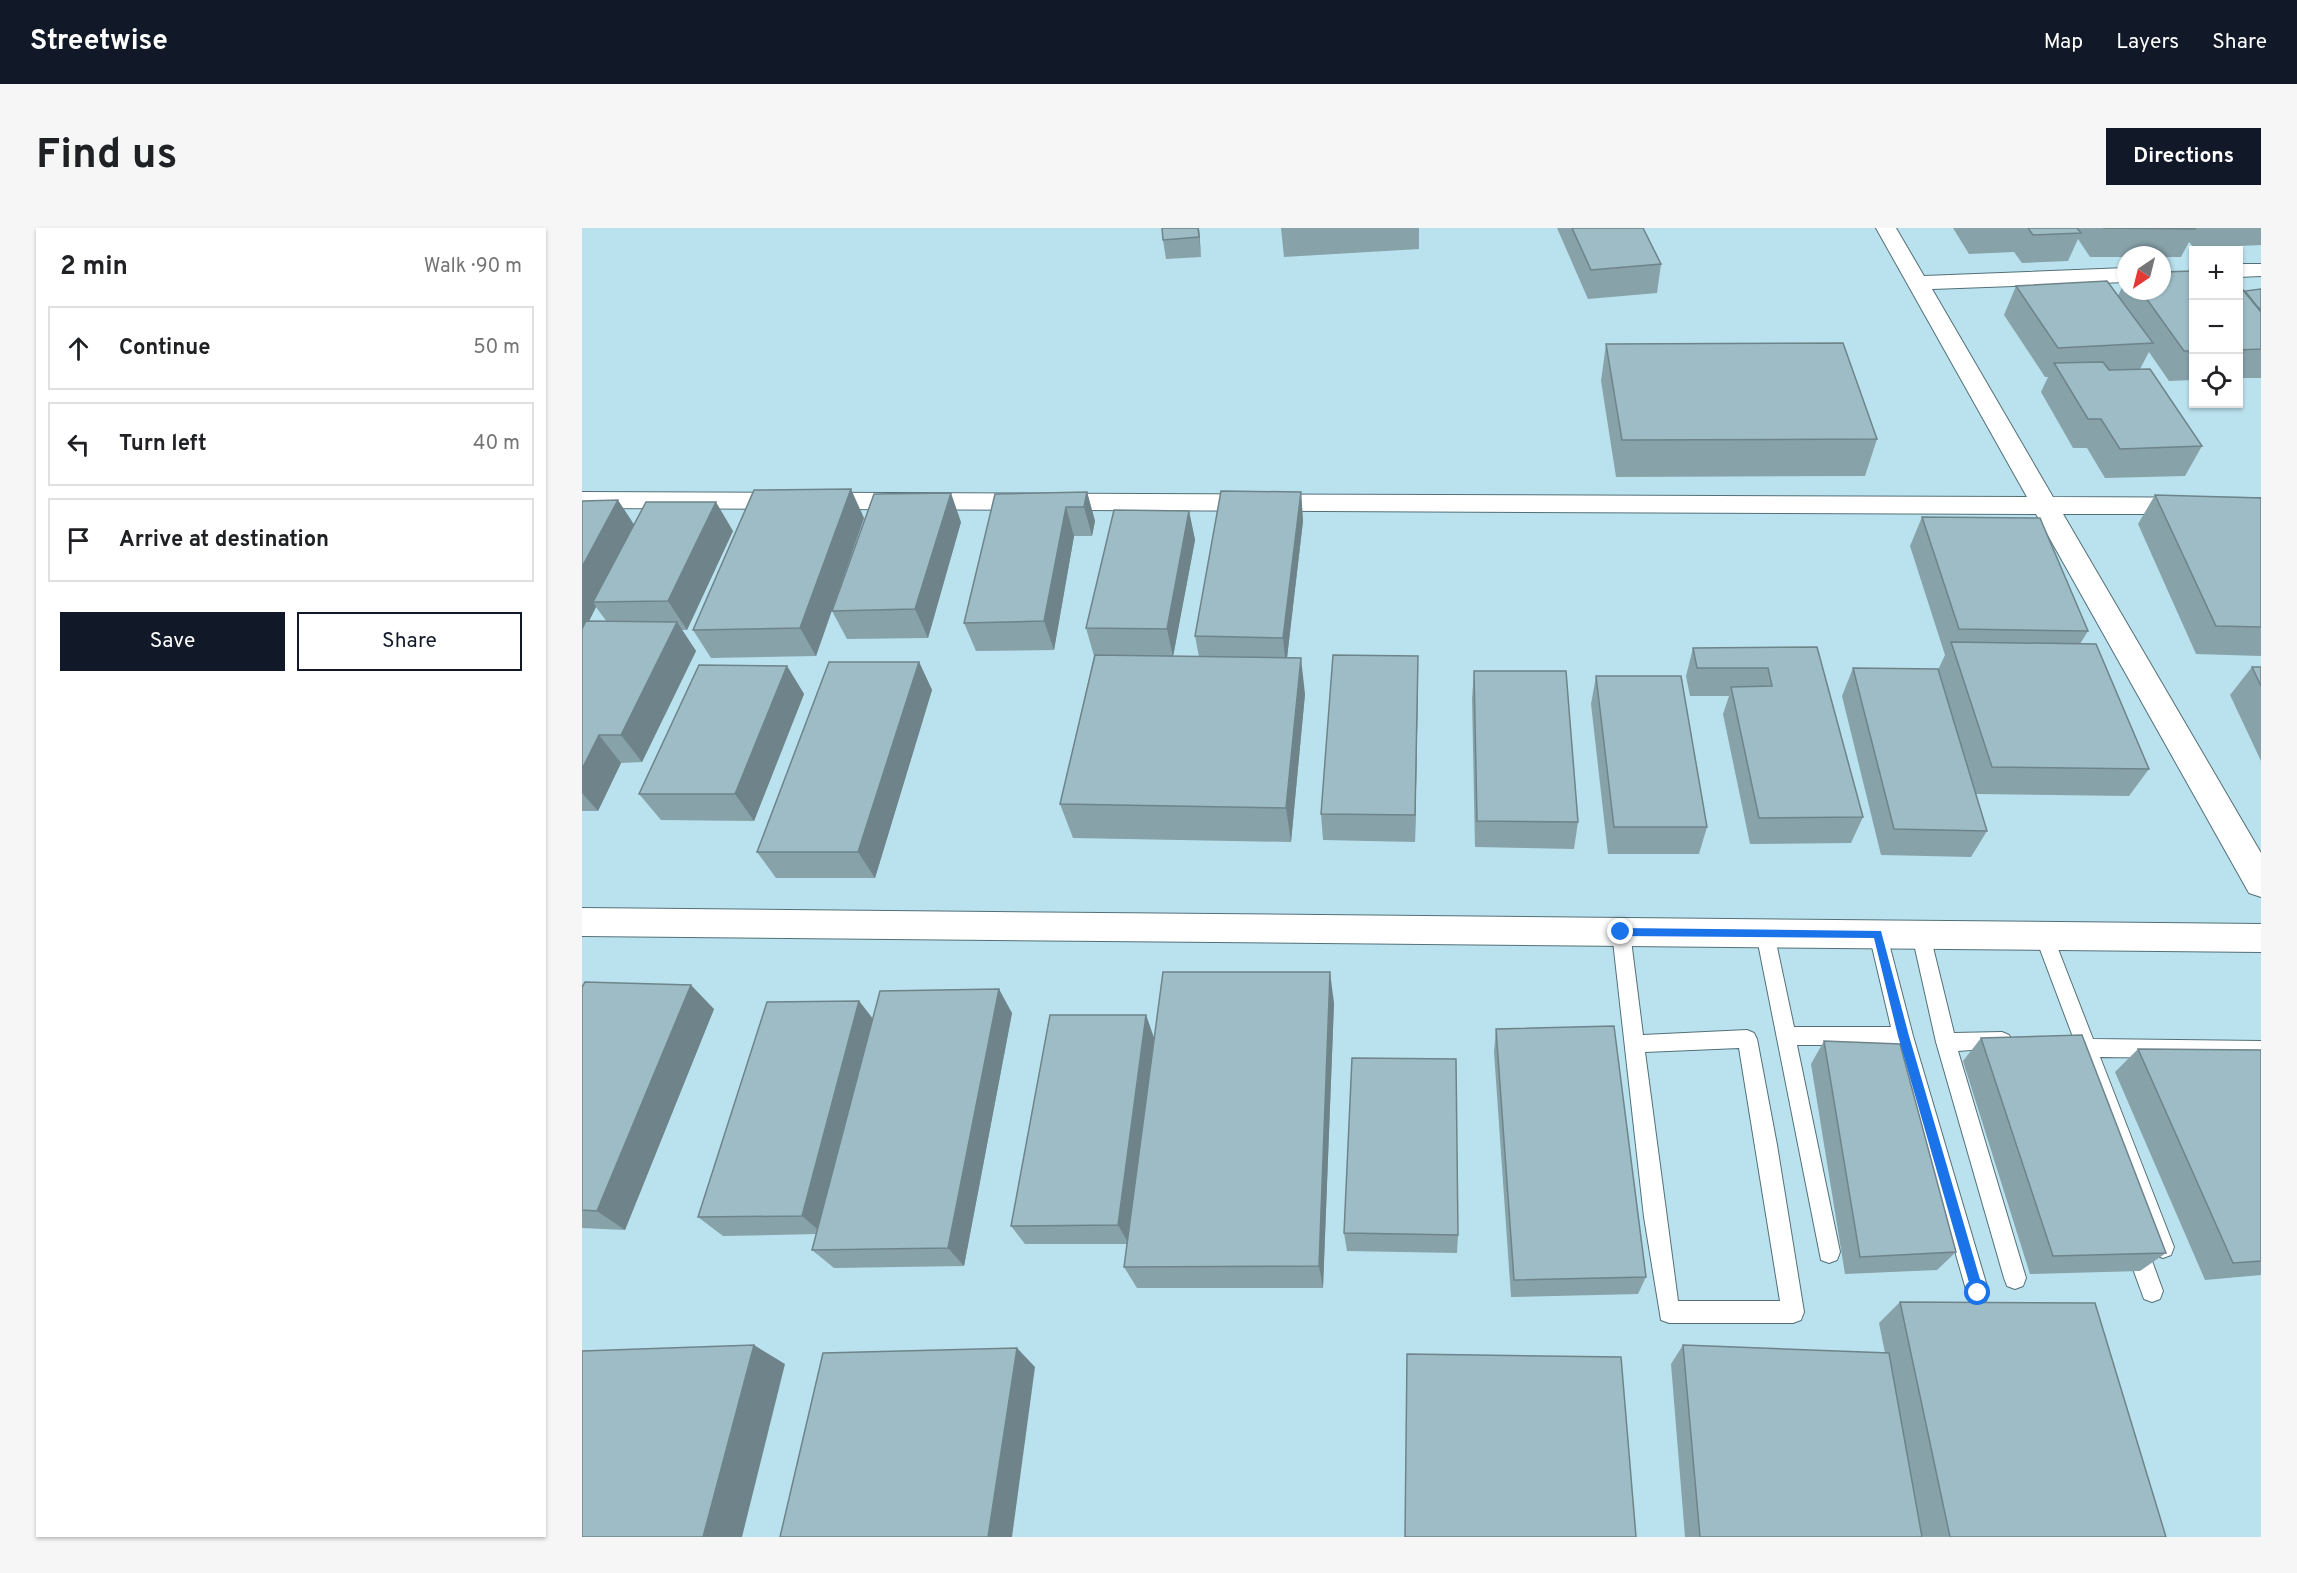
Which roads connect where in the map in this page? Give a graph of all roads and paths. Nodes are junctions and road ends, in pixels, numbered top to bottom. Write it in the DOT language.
graph roads {
  1 [pos="1886,228"];
  2 [pos="2261,270"];
  3 [pos="2243,271"];
  4 [pos="2117,275"];
  5 [pos="1916,283"];
  6 [pos="582,500"];
  7 [pos="2045,506"];
  8 [pos="2261,506"];
  9 [pos="2261,883"];
  10 [pos="582,921"];
  11 [pos="1621,932"];
  12 [pos="1765,933"];
  13 [pos="1878,934"];
  14 [pos="1921,935"];
  15 [pos="2044,936"];
  16 [pos="2261,938"];
  17 [pos="1785,1036"];
  18 [pos="1903,1036"];
  19 [pos="2025,1041"];
  20 [pos="1946,1042"];
  21 [pos="1634,1044"];
  22 [pos="2088,1048"];
  23 [pos="2261,1050"];
  24 [pos="2127,1224"];
  25 [pos="2163,1247"];
  26 [pos="1829,1252"];
  27 [pos="2015,1278"];
  28 [pos="2152,1291"];
  29 [pos="1978,1293"];
  1 -- 5 [label="street"];
  2 -- 3 [label="street"];
  4 -- 5 [label="street"];
  5 -- 7 [label="street"];
  6 -- 7 [label="street"];
  7 -- 8 [label="street"];
  7 -- 9 [label="street"];
  10 -- 11 [label="street"];
  11 -- 12 [label="street"];
  11 -- 21 [label="lane"];
  12 -- 13 [label="street"];
  12 -- 17 [label="lane"];
  13 -- 14 [label="street"];
  13 -- 18 [label="lane"];
  14 -- 15 [label="street"];
  14 -- 20 [label="lane"];
  15 -- 16 [label="street"];
  15 -- 22 [label="lane"];
  17 -- 18 [label="lane"];
  17 -- 26 [label="lane"];
  18 -- 29 [label="lane"];
  19 -- 20 [label="lane"];
  20 -- 27 [label="lane"];
  21 -- 21 [label="lane"];
  22 -- 23 [label="lane"];
  22 -- 25 [label="lane"];
  24 -- 28 [label="lane"];
}
